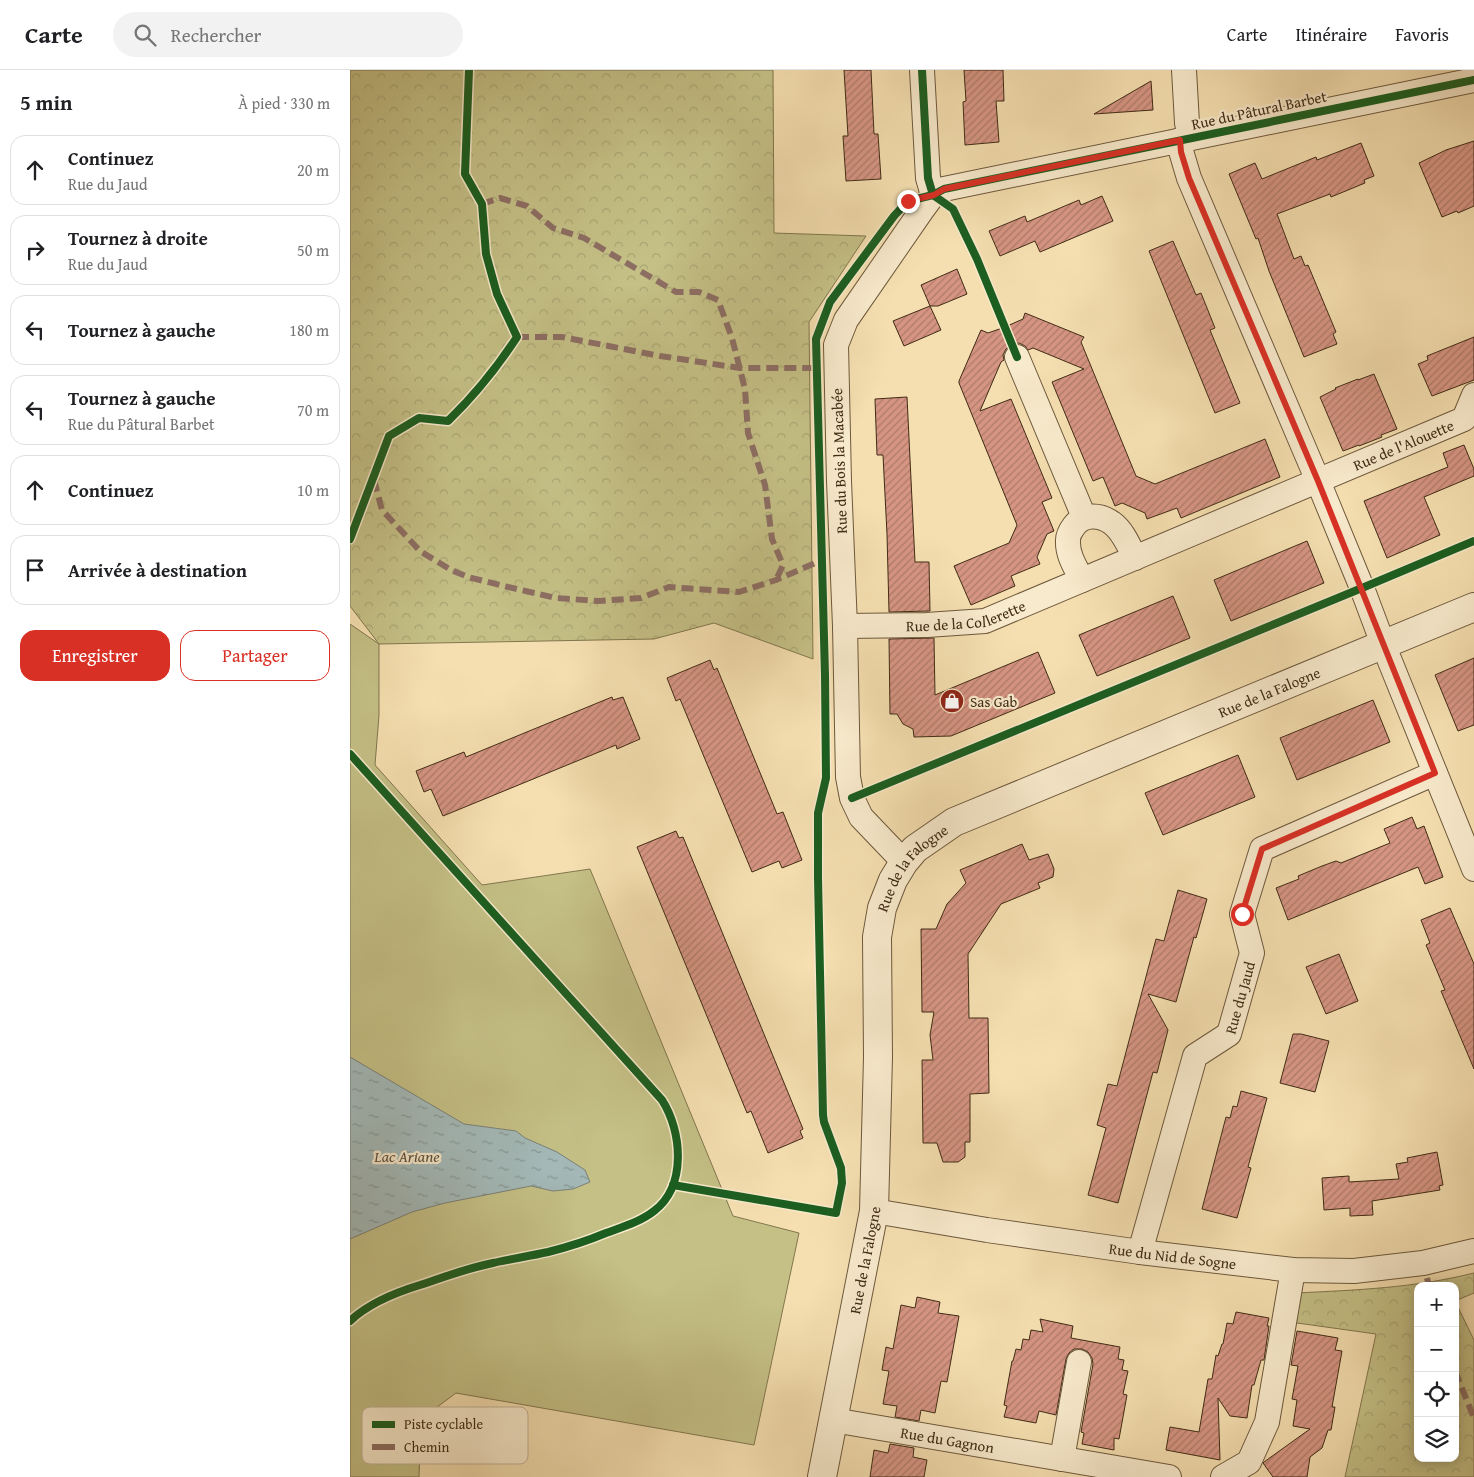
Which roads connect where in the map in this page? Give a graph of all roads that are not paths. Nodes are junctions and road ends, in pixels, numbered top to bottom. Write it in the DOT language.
graph roads {
  1 [pos="922,70"];
  2 [pos="1184,70"];
  3 [pos="1474,80"];
  4 [pos="1185,139"];
  5 [pos="934,195"];
  6 [pos="1018,357"];
  7 [pos="1474,395"];
  8 [pos="1318,481"];
  9 [pos="1084,517"];
  10 [pos="1135,558"];
  11 [pos="1082,580"];
  12 [pos="1474,607"];
  13 [pos="845,626"];
  14 [pos="1382,644"];
  15 [pos="1435,773"];
  16 [pos="904,862"];
  17 [pos="1474,869"];
  18 [pos="874,1211"];
  19 [pos="1474,1251"];
  20 [pos="1140,1252"];
  21 [pos="1292,1270"];
  22 [pos="1079,1362"];
  23 [pos="833,1420"];
  24 [pos="1062,1459"];
  25 [pos="1112,1472"];
  26 [pos="822,1477"];
  27 [pos="1169,1477"];
  28 [pos="1223,1477"];
  1 -- 5 [label="street"];
  2 -- 4 [label="street, Rue du Pâtural Barbet"];
  3 -- 4 [label="street, Rue du Pâtural Barbet"];
  4 -- 5 [label="street, Rue du Pâtural Barbet"];
  4 -- 8 [label="street"];
  5 -- 13 [label="street, Rue du Bois la Macabée"];
  6 -- 9 [label="street"];
  7 -- 8 [label="street, Rue de l'Alouette"];
  8 -- 10 [label="street, Rue de la Collerette"];
  8 -- 14 [label="street"];
  9 -- 10 [label="street"];
  9 -- 11 [label="street"];
  10 -- 11 [label="street, Rue de la Collerette"];
  11 -- 13 [label="street, Rue de la Collerette"];
  12 -- 14 [label="street, Rue de la Falogne"];
  13 -- 16 [label="street, Rue du Bois la Macabée"];
  14 -- 15 [label="street"];
  14 -- 16 [label="street, Rue de la Falogne"];
  15 -- 17 [label="street"];
  15 -- 20 [label="street, Rue du Jaud"];
  16 -- 18 [label="street, Rue de la Falogne"];
  18 -- 20 [label="street, Rue du Nid de Sogne"];
  18 -- 23 [label="street, Rue de la Falogne"];
  19 -- 21 [label="street, Rue du Nid de Sogne"];
  20 -- 21 [label="street, Rue du Nid de Sogne"];
  21 -- 28 [label="street"];
  22 -- 24 [label="street"];
  23 -- 24 [label="street, Rue du Gagnon"];
  23 -- 26 [label="street, Rue de la Falogne"];
  24 -- 25 [label="street, Rue du Gagnon"];
  25 -- 27 [label="street, Rue du Gagnon"];
}
